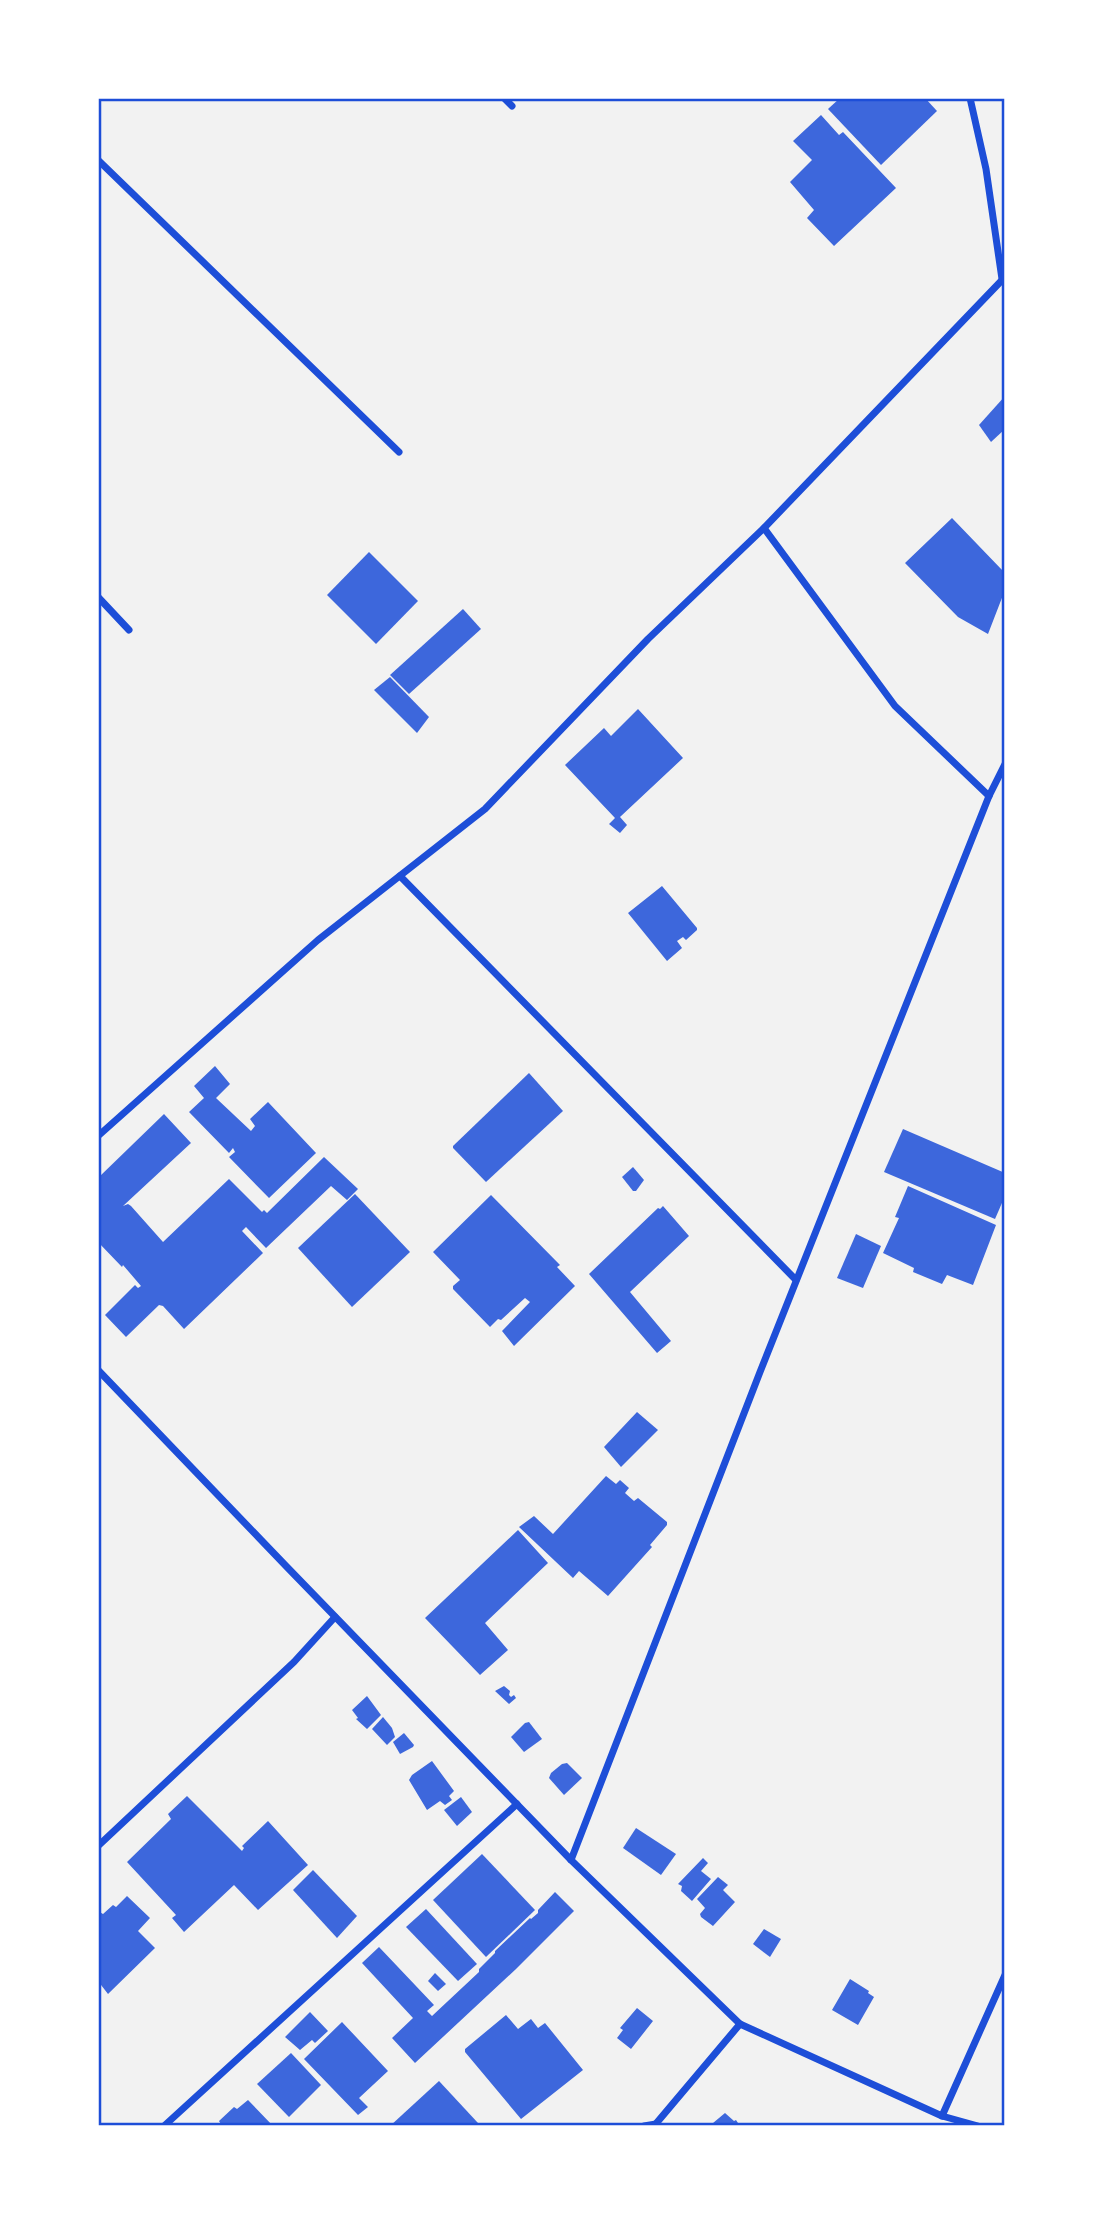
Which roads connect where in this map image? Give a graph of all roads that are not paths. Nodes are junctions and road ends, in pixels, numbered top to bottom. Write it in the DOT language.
graph roads {
  1 [pos="504,98"];
  2 [pos="970,98"];
  3 [pos="513,106"];
  4 [pos="98,160"];
  5 [pos="1004,278"];
  6 [pos="399,452"];
  7 [pos="764,528"];
  8 [pos="98,597"];
  9 [pos="129,630"];
  10 [pos="1005,764"];
  11 [pos="989,796"];
  12 [pos="400,876"];
  13 [pos="98,1136"];
  14 [pos="796,1280"];
  15 [pos="98,1370"];
  16 [pos="335,1617"];
  17 [pos="517,1804"];
  18 [pos="98,1846"];
  19 [pos="571,1860"];
  20 [pos="1005,1975"];
  21 [pos="740,2024"];
  22 [pos="942,2116"];
  23 [pos="655,2125"];
  24 [pos="164,2126"];
  25 [pos="644,2126"];
  26 [pos="978,2126"];
  1 -- 3 [label="street"];
  2 -- 5 [label="street"];
  4 -- 6 [label="street"];
  5 -- 7 [label="street"];
  7 -- 11 [label="street"];
  7 -- 12 [label="street"];
  8 -- 9 [label="street"];
  10 -- 11 [label="street"];
  11 -- 14 [label="street"];
  12 -- 13 [label="street"];
  12 -- 14 [label="street"];
  14 -- 19 [label="street"];
  15 -- 16 [label="street"];
  16 -- 17 [label="street"];
  16 -- 18 [label="street"];
  17 -- 19 [label="street"];
  17 -- 24 [label="street"];
  19 -- 21 [label="street"];
  20 -- 22 [label="street"];
  21 -- 22 [label="street"];
  21 -- 23 [label="street"];
  22 -- 26 [label="street"];
  23 -- 25 [label="street"];
}
